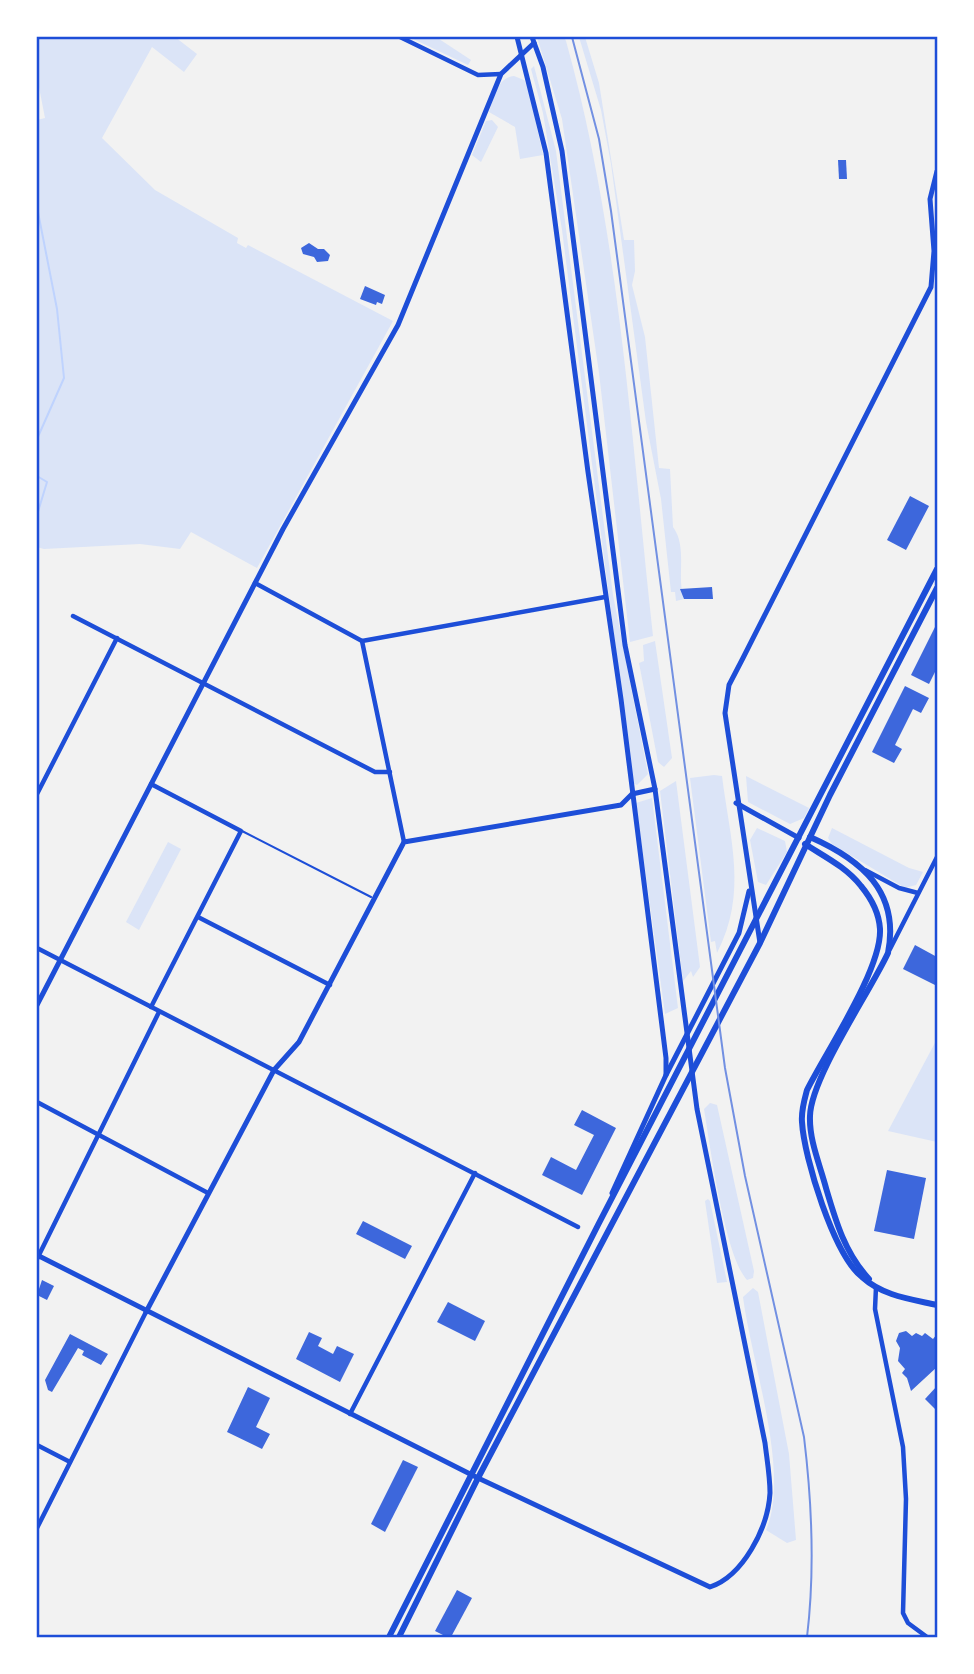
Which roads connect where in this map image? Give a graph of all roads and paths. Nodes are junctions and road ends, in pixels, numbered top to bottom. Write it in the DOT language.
graph roads {
  1 [pos="400,37"];
  2 [pos="517,37"];
  3 [pos="533,40"];
  4 [pos="523,53"];
  5 [pos="500,74"];
  6 [pos="937,171"];
  7 [pos="931,287"];
  8 [pos="937,290"];
  9 [pos="937,569"];
  10 [pos="255,583"];
  11 [pos="937,588"];
  12 [pos="605,597"];
  13 [pos="73,616"];
  14 [pos="117,638"];
  15 [pos="362,641"];
  16 [pos="205,684"];
  17 [pos="390,772"];
  18 [pos="151,785"];
  19 [pos="655,789"];
  20 [pos="37,794"];
  21 [pos="632,794"];
  22 [pos="736,803"];
  23 [pos="241,831"];
  24 [pos="810,837"];
  25 [pos="799,838"];
  26 [pos="404,842"];
  27 [pos="807,845"];
  28 [pos="937,857"];
  29 [pos="860,867"];
  30 [pos="750,888"];
  31 [pos="918,893"];
  32 [pos="374,898"];
  33 [pos="198,917"];
  34 [pos="756,922"];
  35 [pos="760,943"];
  36 [pos="37,948"];
  37 [pos="888,953"];
  38 [pos="60,960"];
  39 [pos="330,985"];
  40 [pos="37,1004"];
  41 [pos="151,1008"];
  42 [pos="159,1012"];
  43 [pos="274,1070"];
  44 [pos="666,1075"];
  45 [pos="37,1102"];
  46 [pos="98,1135"];
  47 [pos="475,1172"];
  48 [pos="208,1193"];
  49 [pos="598,1225"];
  50 [pos="578,1227"];
  51 [pos="37,1257"];
  52 [pos="876,1287"];
  53 [pos="937,1305"];
  54 [pos="146,1311"];
  55 [pos="350,1415"];
  56 [pos="37,1446"];
  57 [pos="70,1462"];
  58 [pos="474,1476"];
  59 [pos="37,1528"];
  60 [pos="389,1637"];
  61 [pos="399,1637"];
  62 [pos="927,1637"];
  1 -- 5 [label="street"];
  2 -- 4 [label="street"];
  3 -- 4 [label="street"];
  3 -- 19 [label="street"];
  4 -- 5 [label="street"];
  4 -- 12 [label="street"];
  5 -- 10 [label="street"];
  6 -- 7 [label="street"];
  7 -- 8 [label="street"];
  7 -- 22 [label="street"];
  9 -- 25 [label="main road"];
  10 -- 15 [label="street"];
  10 -- 16 [label="street"];
  11 -- 24 [label="main road"];
  12 -- 15 [label="street"];
  12 -- 21 [label="street"];
  13 -- 14 [label="street"];
  14 -- 16 [label="street"];
  14 -- 20 [label="street"];
  15 -- 17 [label="street"];
  16 -- 17 [label="street"];
  16 -- 18 [label="street"];
  17 -- 26 [label="street"];
  18 -- 23 [label="street"];
  18 -- 38 [label="street"];
  19 -- 21 [label="street"];
  19 -- 58 [label="street"];
  21 -- 26 [label="street"];
  21 -- 44 [label="street"];
  22 -- 25 [label="street"];
  22 -- 30 [label="street"];
  23 -- 32 [label="lane"];
  23 -- 33 [label="street"];
  24 -- 25 [label="main road"];
  24 -- 27 [label="main road"];
  24 -- 29 [label="main road"];
  25 -- 27 [label="main road"];
  25 -- 34 [label="main road"];
  26 -- 32 [label="street"];
  27 -- 35 [label="main road"];
  27 -- 52 [label="main road"];
  28 -- 31 [label="street"];
  29 -- 31 [label="street"];
  29 -- 37 [label="main road"];
  30 -- 34 [label="street"];
  30 -- 44 [label="street"];
  31 -- 37 [label="street"];
  32 -- 39 [label="street"];
  33 -- 39 [label="street"];
  33 -- 41 [label="street"];
  34 -- 35 [label="street"];
  34 -- 49 [label="main road"];
  35 -- 58 [label="main road"];
  36 -- 38 [label="street"];
  37 -- 52 [label="main road"];
  38 -- 40 [label="street"];
  38 -- 41 [label="street"];
  39 -- 43 [label="street"];
  41 -- 42 [label="street"];
  42 -- 43 [label="street"];
  42 -- 46 [label="street"];
  43 -- 47 [label="street"];
  43 -- 48 [label="street"];
  44 -- 49 [label="street"];
  45 -- 46 [label="street"];
  46 -- 48 [label="street"];
  46 -- 51 [label="street"];
  47 -- 50 [label="street"];
  47 -- 55 [label="street"];
  48 -- 54 [label="street"];
  49 -- 58 [label="main road"];
  51 -- 54 [label="street"];
  52 -- 53 [label="main road"];
  52 -- 62 [label="street"];
  54 -- 55 [label="street"];
  54 -- 57 [label="street"];
  55 -- 58 [label="street"];
  56 -- 57 [label="street"];
  57 -- 59 [label="street"];
  58 -- 60 [label="main road"];
  58 -- 61 [label="main road"];
}
